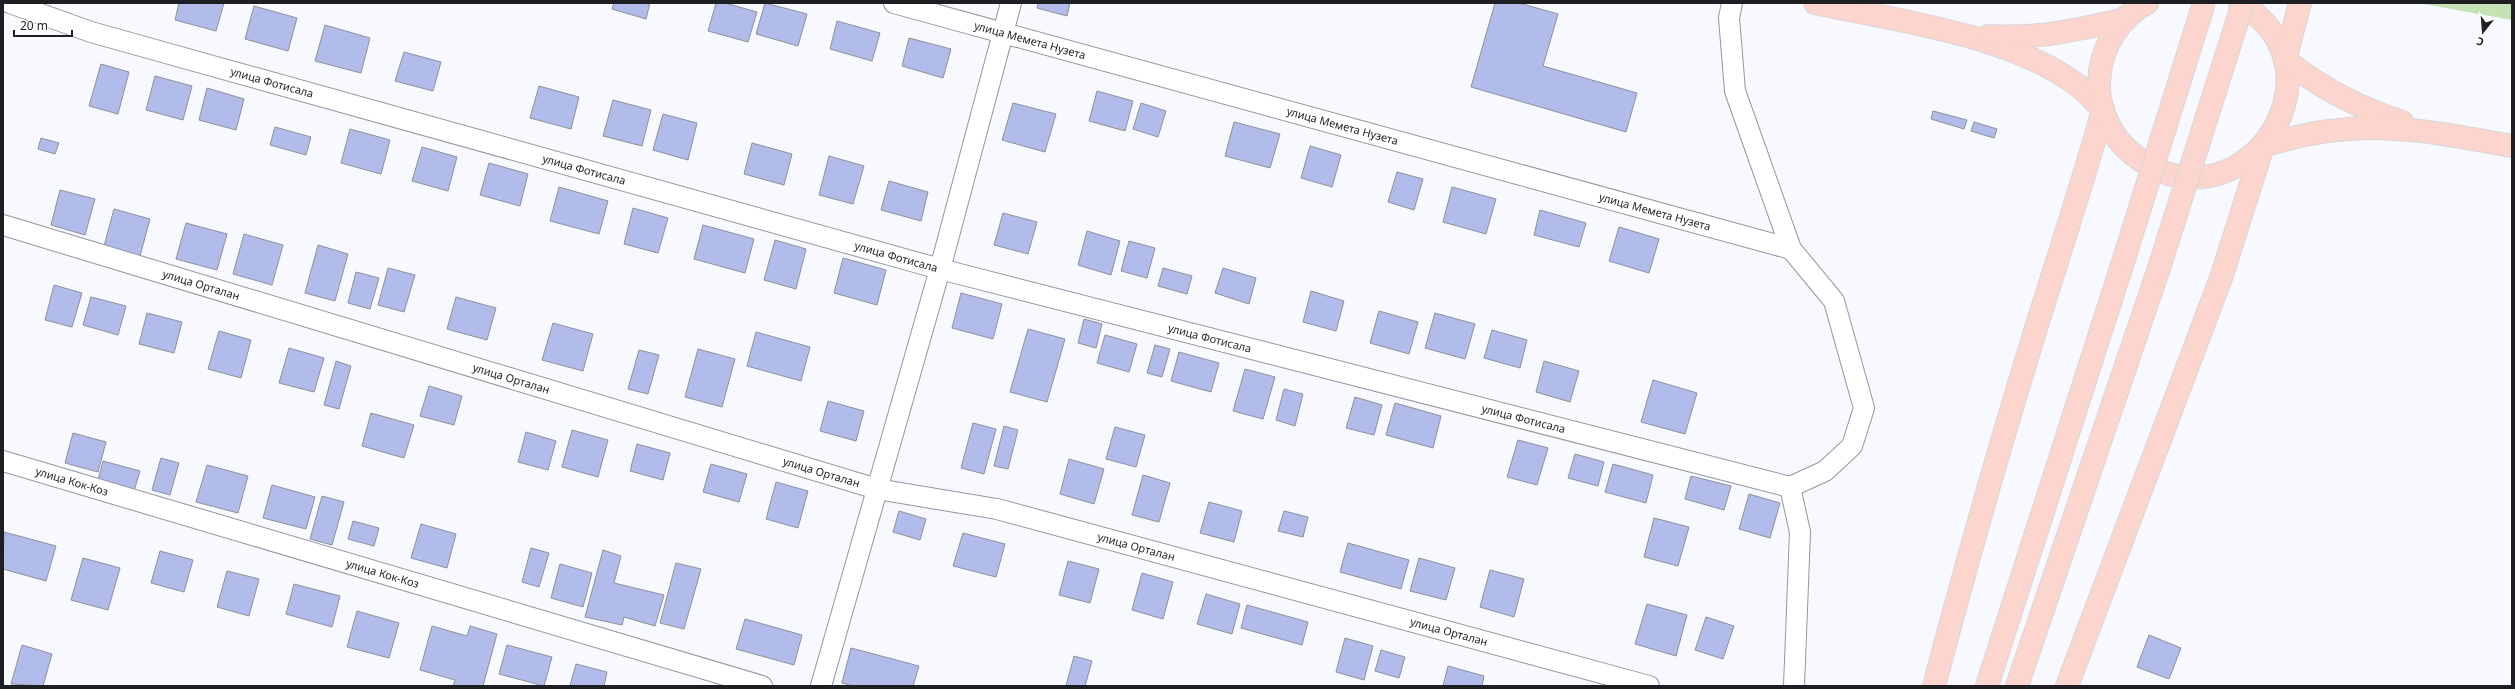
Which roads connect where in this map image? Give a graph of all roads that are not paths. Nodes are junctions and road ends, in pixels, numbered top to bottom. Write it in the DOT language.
graph roads {
  1 [pos="10,3"];
  2 [pos="894,3"];
  3 [pos="1011,3"];
  4 [pos="1732,3"];
  5 [pos="1815,3"];
  6 [pos="2147,3"];
  7 [pos="2204,3"];
  8 [pos="2240,3"];
  9 [pos="2243,3"];
  10 [pos="2300,3"];
  11 [pos="2129,11"];
  12 [pos="1004,33"];
  13 [pos="1961,34"];
  14 [pos="2285,60"];
  15 [pos="2103,110"];
  16 [pos="2430,131"];
  17 [pos="2263,146"];
  18 [pos="2512,146"];
  19 [pos="3,225"];
  20 [pos="1791,249"];
  21 [pos="940,269"];
  22 [pos="3,461"];
  23 [pos="1790,487"];
  24 [pos="877,489"];
  25 [pos="762,686"];
  26 [pos="821,686"];
  27 [pos="1649,686"];
  28 [pos="1794,686"];
  29 [pos="1934,686"];
  30 [pos="1987,686"];
  31 [pos="2017,686"];
  32 [pos="2067,686"];
  1 -- 21 [label="street, улица Фотисала"];
  2 -- 12 [label="street, улица Мемета Нузета"];
  3 -- 12 [label="street"];
  4 -- 20 [label="street"];
  5 -- 13 [label="main road"];
  6 -- 11 [label="main road"];
  7 -- 30 [label="main road, bridge"];
  8 -- 14 [label="main road"];
  9 -- 31 [label="main road, bridge"];
  10 -- 14 [label="main road"];
  11 -- 13 [label="main road"];
  11 -- 15 [label="main road"];
  12 -- 20 [label="street, улица Мемета Нузета"];
  12 -- 21 [label="street"];
  13 -- 15 [label="main road"];
  14 -- 16 [label="main road"];
  14 -- 17 [label="main road"];
  15 -- 17 [label="main road"];
  15 -- 29 [label="main road"];
  16 -- 17 [label="main road"];
  16 -- 18 [label="main road"];
  17 -- 32 [label="main road"];
  19 -- 24 [label="street, улица Орталан"];
  20 -- 23 [label="street"];
  21 -- 23 [label="street, улица Фотисала"];
  21 -- 24 [label="street"];
  22 -- 25 [label="street, улица Кок-Коз"];
  23 -- 28 [label="street"];
  24 -- 26 [label="street"];
  24 -- 27 [label="street, улица Орталан"];
}
